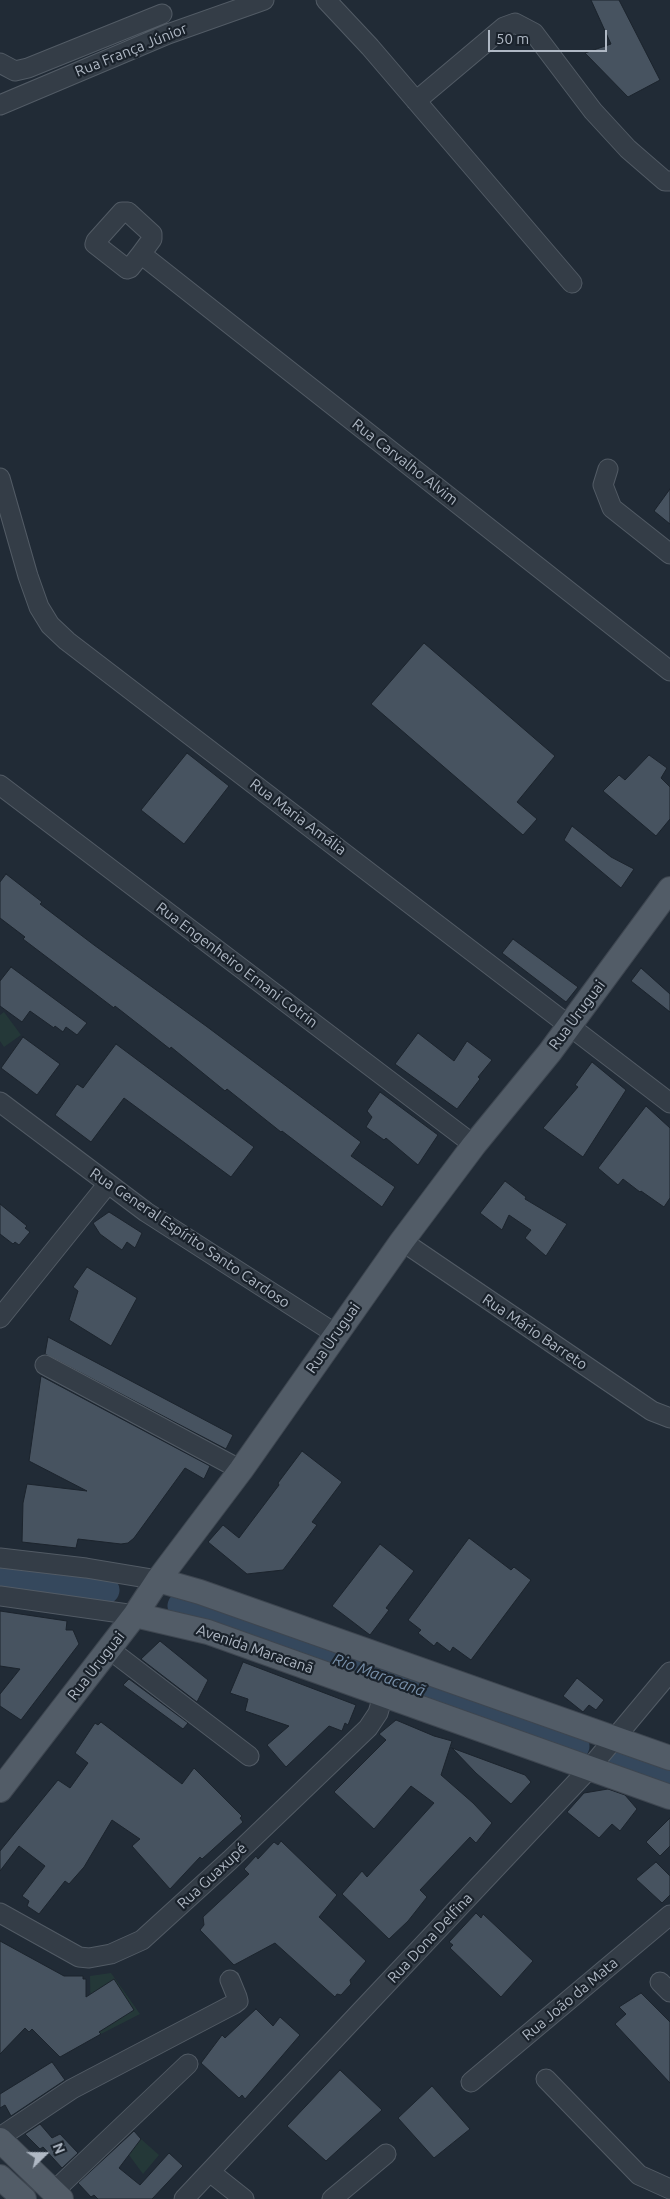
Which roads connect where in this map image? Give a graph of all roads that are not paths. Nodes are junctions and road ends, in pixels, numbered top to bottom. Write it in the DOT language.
graph roads {
  1 [pos="264,0"];
  2 [pos="326,0"];
  3 [pos="159,7"];
  4 [pos="117,31"];
  5 [pos="168,34"];
  6 [pos="119,55"];
  7 [pos="0,63"];
  8 [pos="416,101"];
  9 [pos="0,105"];
  10 [pos="670,181"];
  11 [pos="141,254"];
  12 [pos="572,283"];
  13 [pos="608,469"];
  14 [pos="0,478"];
  15 [pos="670,554"];
  16 [pos="670,671"];
  17 [pos="0,785"];
  18 [pos="670,889"];
  19 [pos="569,1026"];
  20 [pos="0,1102"];
  21 [pos="670,1103"];
  22 [pos="474,1145"];
  23 [pos="107,1185"];
  24 [pos="402,1241"];
  25 [pos="0,1318"];
  26 [pos="336,1334"];
  27 [pos="45,1365"];
  28 [pos="670,1418"];
  29 [pos="241,1470"];
  30 [pos="0,1558"];
  31 [pos="158,1580"];
  32 [pos="0,1596"];
  33 [pos="135,1615"];
  34 [pos="109,1649"];
  35 [pos="670,1672"];
  36 [pos="383,1696"];
  37 [pos="612,1742"];
  38 [pos="249,1756"];
  39 [pos="670,1758"];
  40 [pos="591,1766"];
  41 [pos="0,1790"];
  42 [pos="670,1797"];
  43 [pos="0,1913"];
  44 [pos="670,1915"];
  45 [pos="230,1980"];
  46 [pos="188,2064"];
  47 [pos="546,2080"];
  48 [pos="470,2082"];
  49 [pos="0,2139"];
  50 [pos="386,2154"];
  51 [pos="210,2172"];
  52 [pos="0,2178"];
  53 [pos="670,2189"];
  54 [pos="57,2195"];
  55 [pos="24,2199"];
  56 [pos="184,2199"];
  57 [pos="244,2199"];
  58 [pos="332,2199"];
  1 -- 5 [label="street, Rua França Júnior"];
  2 -- 8 [label="street"];
  3 -- 4 [label="street"];
  3 -- 5 [label="street"];
  4 -- 6 [label="street"];
  4 -- 7 [label="street"];
  5 -- 6 [label="street, Rua França Júnior"];
  6 -- 9 [label="street, Rua França Júnior"];
  8 -- 10 [label="street"];
  8 -- 12 [label="street"];
  11 -- 16 [label="street, Rua Carvalho Alvim"];
  13 -- 15 [label="street"];
  14 -- 19 [label="street, Rua Maria Amália"];
  17 -- 22 [label="street, Rua Engenheiro Ernani Cotrin"];
  18 -- 19 [label="main road, Rua Uruguai"];
  19 -- 21 [label="street, Rua Maria Amália"];
  19 -- 22 [label="main road, Rua Uruguai"];
  20 -- 23 [label="street, Rua General Espírito Santo Cardoso"];
  22 -- 24 [label="main road, Rua Uruguai"];
  23 -- 25 [label="street"];
  23 -- 26 [label="street, Rua General Espírito Santo Cardoso"];
  24 -- 26 [label="main road, Rua Uruguai"];
  24 -- 28 [label="street, Rua Mário Barreto"];
  26 -- 29 [label="main road, Rua Uruguai"];
  27 -- 29 [label="street"];
  29 -- 31 [label="main road, Rua Uruguai"];
  30 -- 31 [label="street"];
  31 -- 33 [label="main road, Rua Uruguai"];
  31 -- 37 [label="main road"];
  32 -- 33 [label="street, Avenida Maracanã"];
  33 -- 34 [label="main road, Rua Uruguai"];
  33 -- 36 [label="main road, Avenida Maracanã"];
  34 -- 38 [label="street"];
  34 -- 41 [label="main road, Rua Uruguai"];
  35 -- 37 [label="street, Rua Dona Delfina"];
  36 -- 40 [label="main road, Avenida Maracanã"];
  36 -- 43 [label="street, Rua Guaxupé"];
  37 -- 39 [label="main road"];
  37 -- 40 [label="street, Rua Dona Delfina"];
  40 -- 42 [label="main road, Avenida Maracanã"];
  40 -- 51 [label="street, Rua Dona Delfina"];
  44 -- 48 [label="street, Rua João da Mata"];
  45 -- 49 [label="street"];
  46 -- 54 [label="street"];
  47 -- 53 [label="street"];
  49 -- 54 [label="main road"];
  50 -- 58 [label="street"];
  51 -- 56 [label="street, Rua Dona Delfina"];
  51 -- 57 [label="street"];
  52 -- 55 [label="main road"];
}
